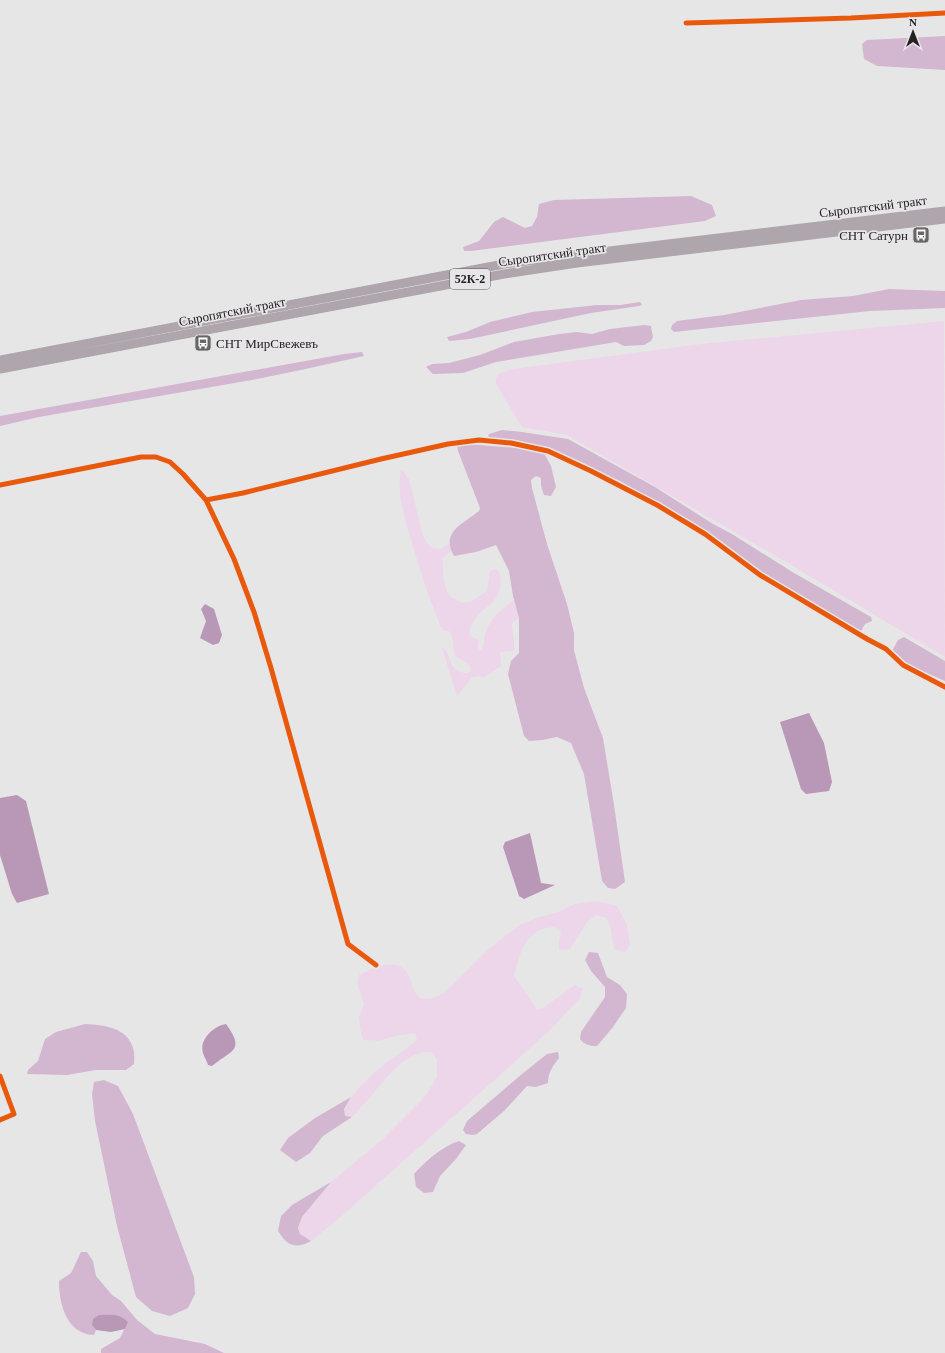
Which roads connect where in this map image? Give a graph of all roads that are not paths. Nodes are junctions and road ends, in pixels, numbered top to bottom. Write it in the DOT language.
graph roads {
  1 [pos="945,13"];
  2 [pos="686,23"];
  3 [pos="945,211"];
  4 [pos="945,219"];
  5 [pos="0,360"];
  6 [pos="0,368"];
  7 [pos="0,485"];
  8 [pos="206,500"];
  9 [pos="945,686"];
  10 [pos="376,965"];
  11 [pos="0,1076"];
  12 [pos="0,1120"];
  1 -- 2 [label="street"];
  3 -- 5 [label="main road, Сыропятский тракт / 52К-2"];
  4 -- 6 [label="main road, Сыропятский тракт / 52К-2"];
  7 -- 8 [label="street"];
  8 -- 9 [label="street"];
  8 -- 10 [label="street"];
  11 -- 12 [label="street"];
}
